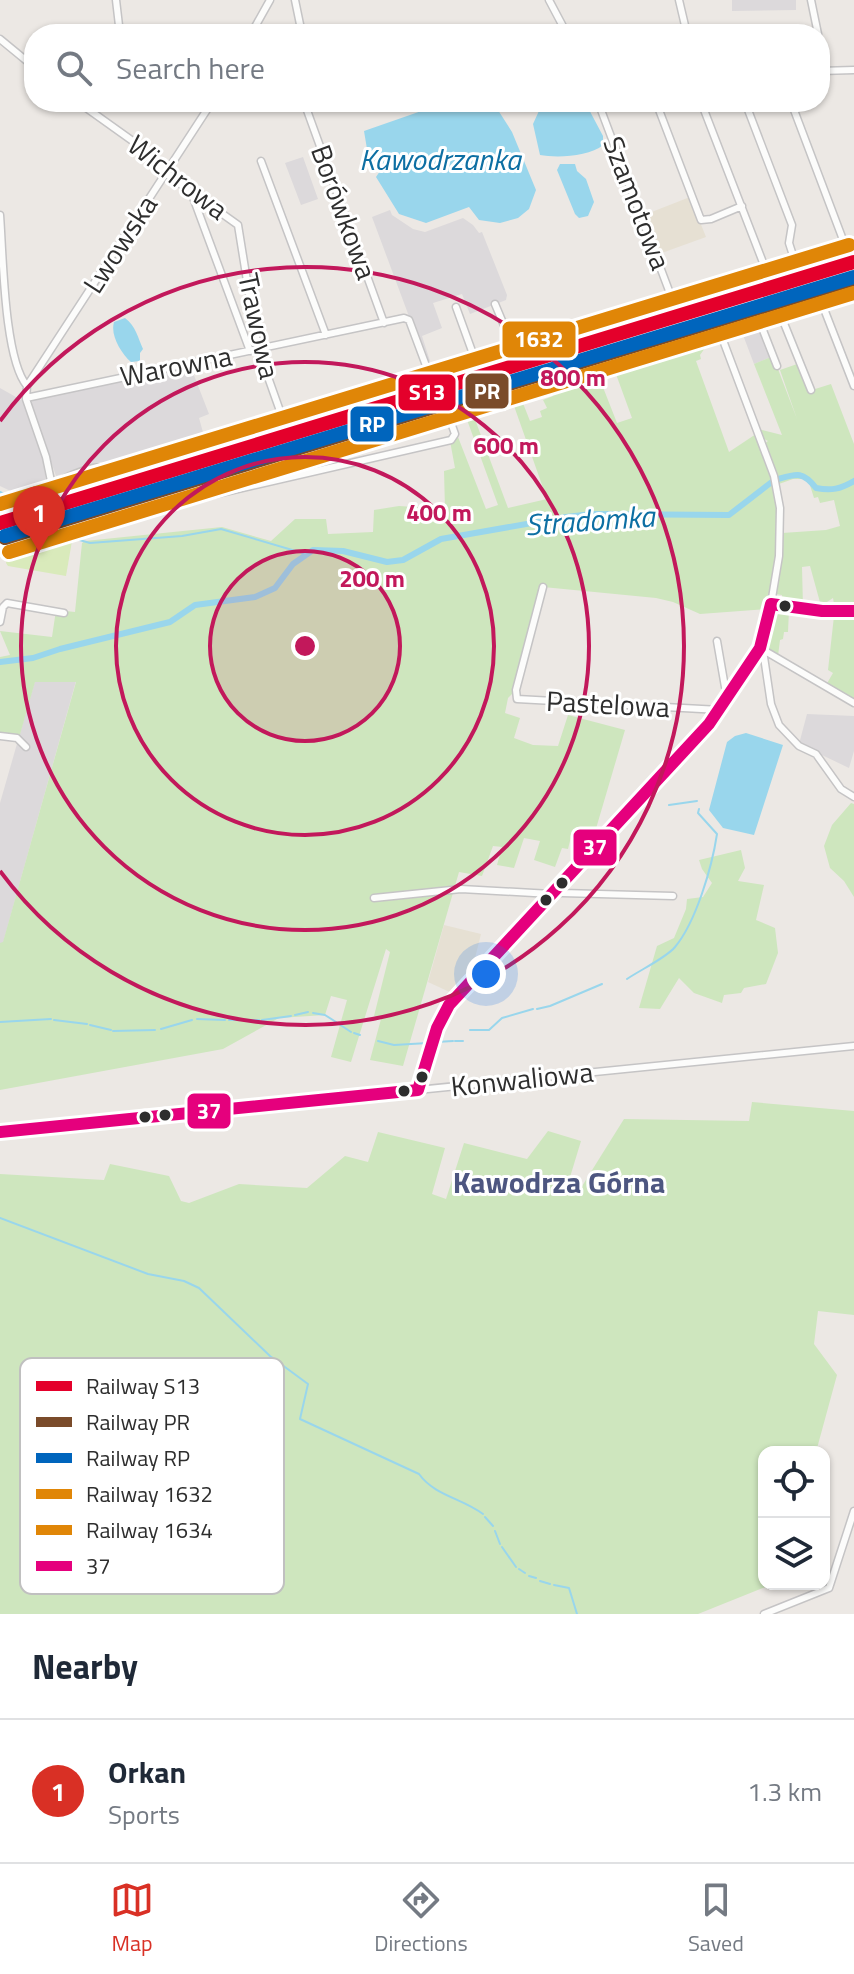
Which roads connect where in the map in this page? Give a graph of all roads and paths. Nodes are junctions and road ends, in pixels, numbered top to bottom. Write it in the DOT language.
graph roads {
  1 [pos="116,0"];
  2 [pos="270,0"];
  3 [pos="295,0"];
  4 [pos="549,0"];
  5 [pos="679,0"];
  6 [pos="811,0"];
  7 [pos="119,24"];
  8 [pos="257,24"];
  9 [pos="300,24"];
  10 [pos="562,24"];
  11 [pos="685,24"];
  12 [pos="816,24"];
  13 [pos="0,39"];
  14 [pos="24,59"];
  15 [pos="854,70"];
  16 [pos="830,71"];
  17 [pos="92,112"];
  18 [pos="206,112"];
  19 [pos="308,112"];
  20 [pos="602,112"];
  21 [pos="660,112"];
  22 [pos="705,112"];
  23 [pos="749,112"];
  24 [pos="795,112"];
  25 [pos="261,161"];
  26 [pos="166,173"];
  27 [pos="191,192"];
  28 [pos="742,206"];
  29 [pos="0,215"];
  30 [pos="239,226"];
  31 [pos="851,252"];
  32 [pos="854,265"];
  33 [pos="797,269"];
  34 [pos="812,278"];
  35 [pos="764,279"];
  36 [pos="771,291"];
  37 [pos="750,297"];
  38 [pos="707,300"];
  39 [pos="495,304"];
  40 [pos="674,304"];
  41 [pos="456,307"];
  42 [pos="711,311"];
  43 [pos="629,320"];
  44 [pos="384,323"];
  45 [pos="326,335"];
  46 [pos="254,350"];
  47 [pos="515,355"];
  48 [pos="500,361"];
  49 [pos="477,365"];
  50 [pos="777,366"];
  51 [pos="434,381"];
  52 [pos="27,386"];
  53 [pos="854,386"];
  54 [pos="811,390"];
  55 [pos="440,393"];
  56 [pos="26,398"];
  57 [pos="378,399"];
  58 [pos="355,404"];
  59 [pos="285,425"];
  60 [pos="221,459"];
  61 [pos="54,488"];
  62 [pos="0,512"];
  63 [pos="0,531"];
  64 [pos="543,587"];
  65 [pos="771,604"];
  66 [pos="854,611"];
  67 [pos="64,613"];
  68 [pos="0,622"];
  69 [pos="717,641"];
  70 [pos="760,648"];
  71 [pos="730,694"];
  72 [pos="854,703"];
  73 [pos="720,710"];
  74 [pos="0,736"];
  75 [pos="26,747"];
  76 [pos="854,797"];
  77 [pos="553,892"];
  78 [pos="673,896"];
  79 [pos="374,898"];
  80 [pos="854,1046"];
  81 [pos="418,1090"];
  82 [pos="0,1132"];
  83 [pos="854,1511"];
  84 [pos="852,1526"];
  85 [pos="764,1614"];
  1 -- 7 [label="street"];
  2 -- 8 [label="street"];
  3 -- 9 [label="street"];
  4 -- 10 [label="street"];
  5 -- 11 [label="street"];
  6 -- 12 [label="street"];
  13 -- 14 [label="street"];
  15 -- 16 [label="street"];
  17 -- 26 [label="street, Wichrowa"];
  18 -- 26 [label="street, Lwowska"];
  19 -- 44 [label="street, Borówkowa"];
  20 -- 40 [label="street, Szamotowa"];
  21 -- 28 [label="street"];
  22 -- 28 [label="street"];
  23 -- 33 [label="street"];
  24 -- 31 [label="street"];
  25 -- 45 [label="street"];
  26 -- 27 [label="street, Wichrowa"];
  26 -- 52 [label="street, Lwowska"];
  27 -- 30 [label="street, Wichrowa"];
  27 -- 46 [label="street"];
  28 -- 35 [label="street"];
  29 -- 52 [label="street"];
  30 -- 46 [label="street, Trawowa"];
  31 -- 33 [label="main road"];
  32 -- 34 [label="street"];
  33 -- 35 [label="main road"];
  34 -- 36 [label="street"];
  34 -- 53 [label="street"];
  35 -- 38 [label="main road"];
  35 -- 40 [label="main road"];
  36 -- 37 [label="street"];
  36 -- 54 [label="street"];
  37 -- 42 [label="street"];
  37 -- 50 [label="street"];
  38 -- 42 [label="street"];
  38 -- 43 [label="main road"];
  39 -- 47 [label="street"];
  40 -- 43 [label="main road"];
  41 -- 49 [label="street"];
  42 -- 55 [label="street"];
  42 -- 65 [label="street"];
  43 -- 47 [label="main road"];
  44 -- 45 [label="street, Warowna"];
  44 -- 51 [label="street"];
  45 -- 46 [label="street, Warowna"];
  46 -- 56 [label="street, Warowna"];
  46 -- 59 [label="street, Trawowa"];
  47 -- 48 [label="main road"];
  47 -- 49 [label="main road"];
  48 -- 51 [label="street"];
  48 -- 57 [label="main road"];
  49 -- 51 [label="main road"];
  51 -- 55 [label="street"];
  51 -- 57 [label="street"];
  51 -- 58 [label="main road"];
  52 -- 56 [label="street"];
  55 -- 60 [label="street"];
  55 -- 63 [label="street"];
  56 -- 61 [label="street"];
  57 -- 58 [label="main road"];
  58 -- 59 [label="main road"];
  59 -- 61 [label="main road"];
  61 -- 62 [label="main road"];
  64 -- 73 [label="street, Pastelowa"];
  65 -- 66 [label="street"];
  65 -- 70 [label="street"];
  67 -- 68 [label="street"];
  69 -- 71 [label="street"];
  70 -- 71 [label="street"];
  70 -- 72 [label="street"];
  70 -- 76 [label="street"];
  71 -- 73 [label="street"];
  73 -- 77 [label="street"];
  74 -- 75 [label="street"];
  77 -- 78 [label="street"];
  77 -- 79 [label="street"];
  77 -- 81 [label="street"];
  80 -- 81 [label="street, Konwaliowa"];
  81 -- 82 [label="street, Konwaliowa"];
  83 -- 84 [label="street"];
  84 -- 85 [label="street"];
}
